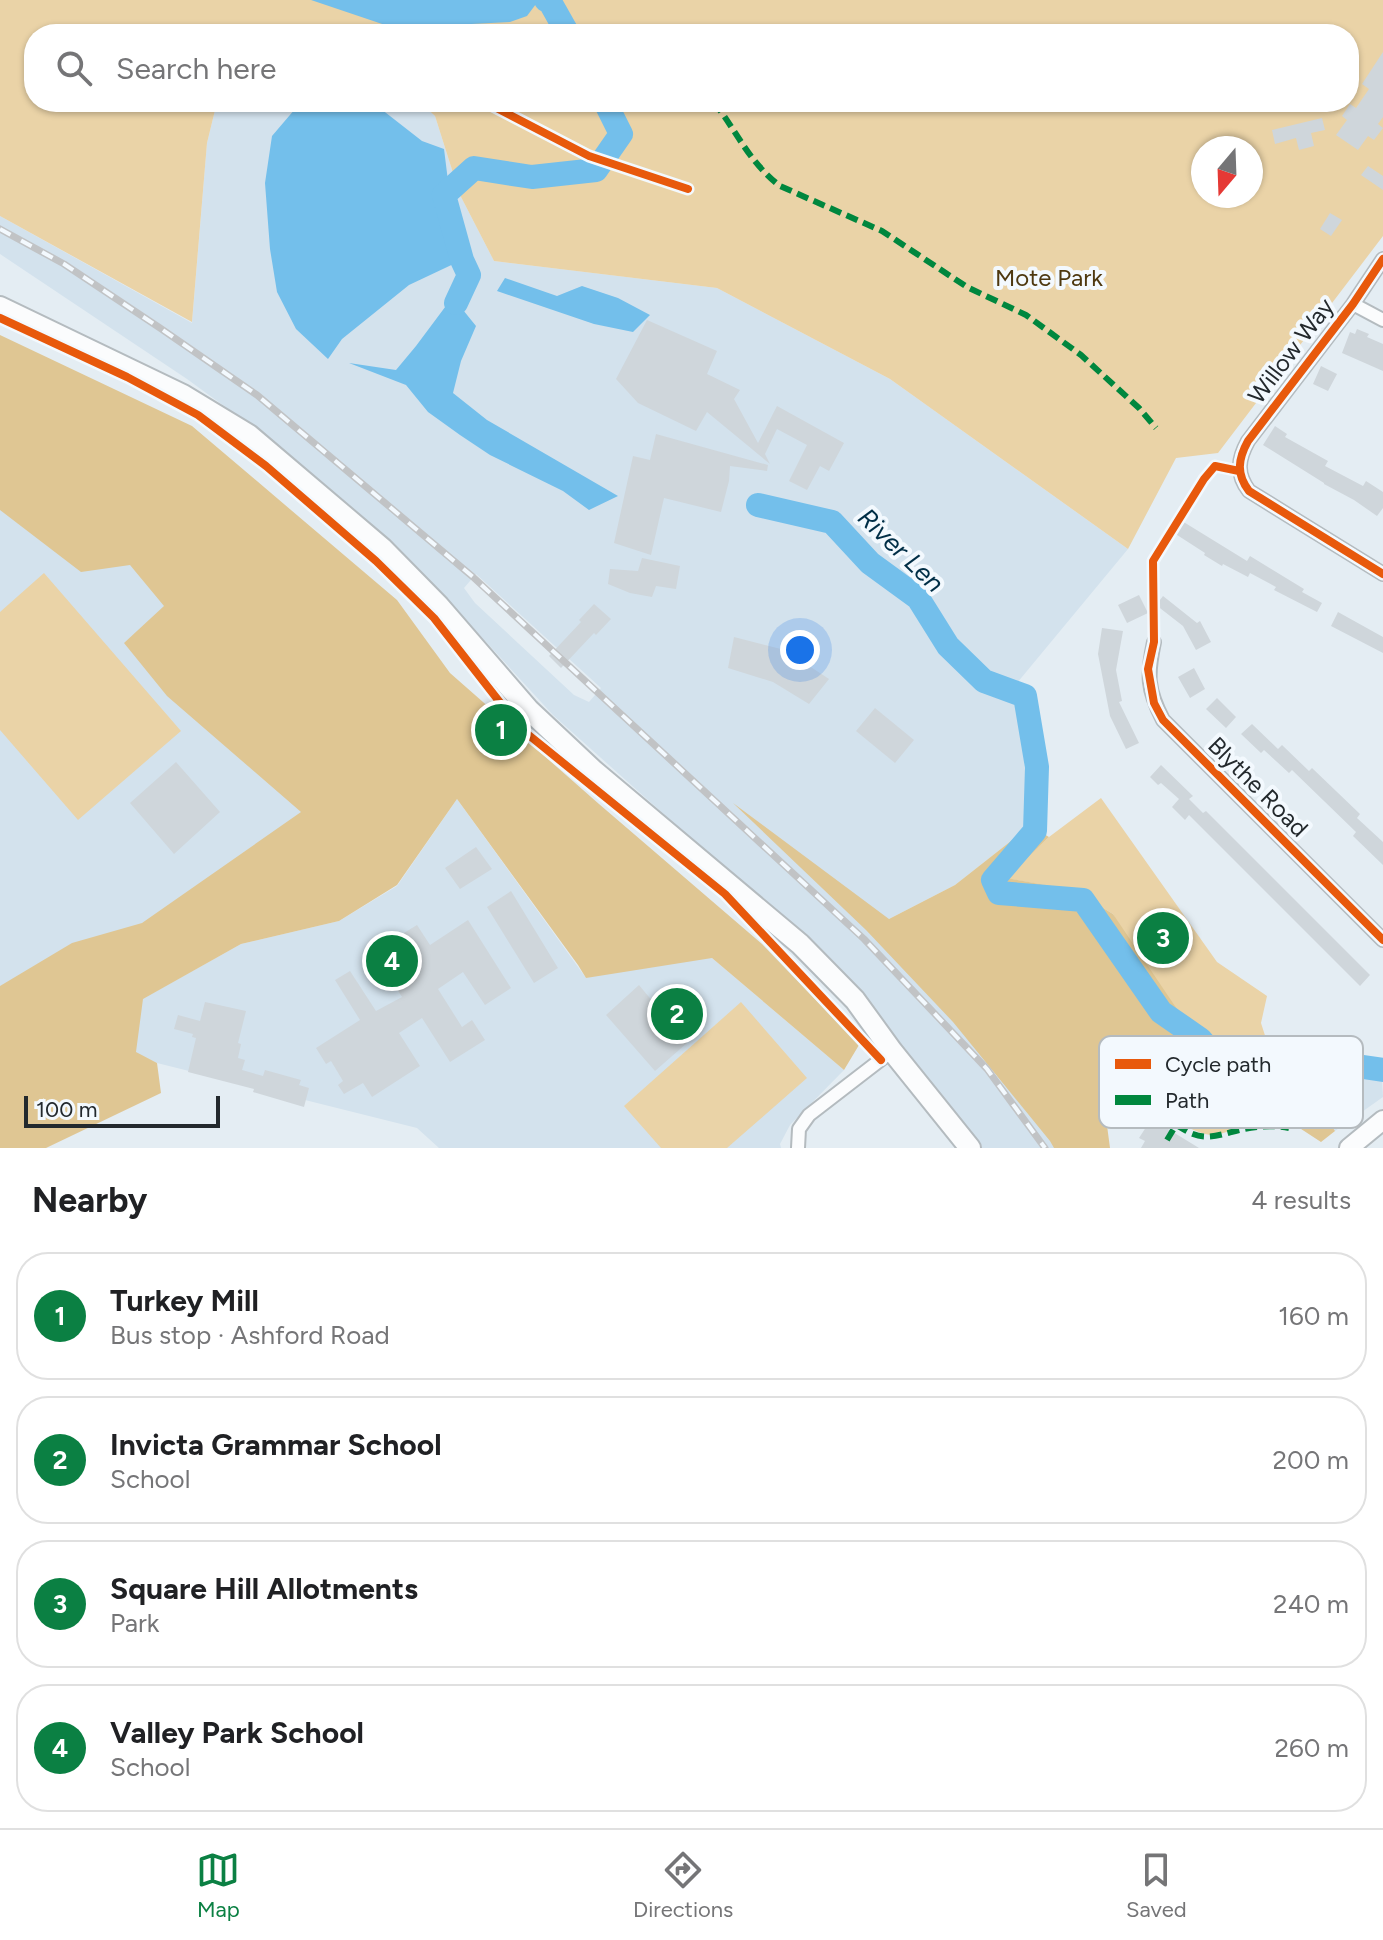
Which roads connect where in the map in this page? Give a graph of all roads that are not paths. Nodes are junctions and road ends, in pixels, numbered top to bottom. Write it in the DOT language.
graph roads {
  1 [pos="1383,259"];
  2 [pos="1353,304"];
  3 [pos="0,307"];
  4 [pos="1383,320"];
  5 [pos="1383,574"];
  6 [pos="1154,642"];
  7 [pos="1383,940"];
  8 [pos="892,1051"];
  9 [pos="1383,1120"];
  10 [pos="1358,1145"];
  11 [pos="798,1148"];
  12 [pos="970,1148"];
  1 -- 2 [label="street, Willow Way"];
  2 -- 4 [label="street"];
  2 -- 5 [label="street, Willow Way"];
  3 -- 8 [label="main road"];
  6 -- 7 [label="street, Blythe Road"];
  8 -- 11 [label="street"];
  8 -- 12 [label="main road"];
  9 -- 10 [label="street"];
}
